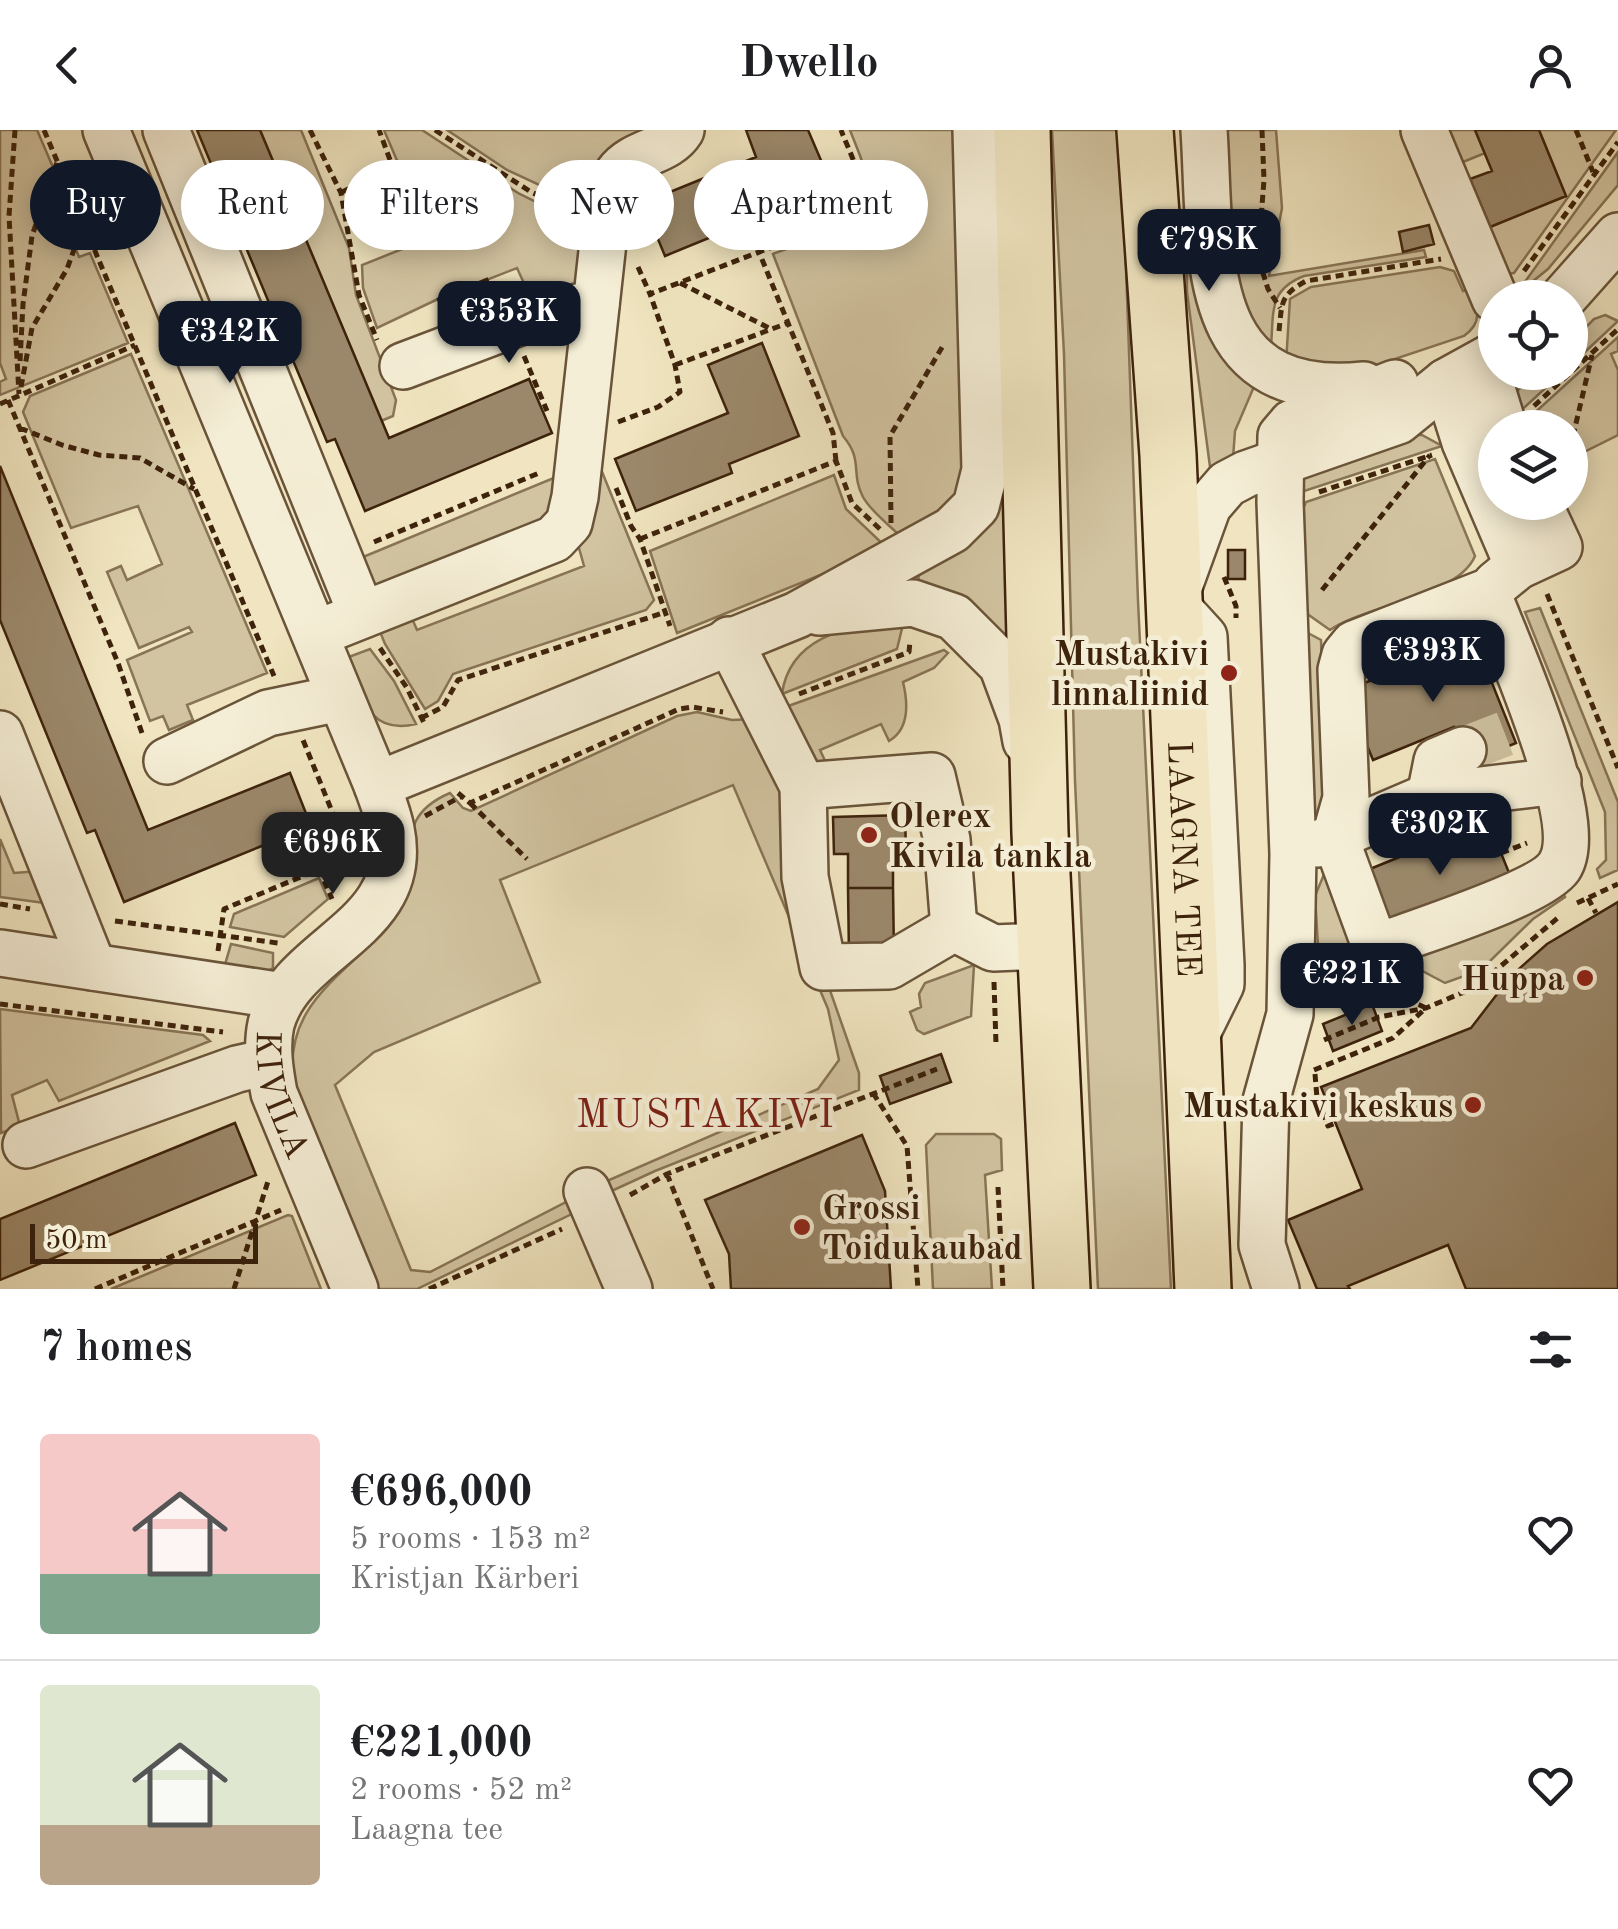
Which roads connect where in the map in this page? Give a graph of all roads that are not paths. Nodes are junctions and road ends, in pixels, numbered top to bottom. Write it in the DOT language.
graph roads {
  1 [pos="106,130"];
  2 [pos="166,130"];
  3 [pos="681,130"];
  4 [pos="976,130"];
  5 [pos="1006,130"];
  6 [pos="1022,130"];
  7 [pos="1146,130"];
  8 [pos="1176,130"];
  9 [pos="1204,130"];
  10 [pos="1424,130"];
  11 [pos="1610,265"];
  12 [pos="1499,280"];
  13 [pos="1588,280"];
  14 [pos="1028,287"];
  15 [pos="596,304"];
  16 [pos="392,357"];
  17 [pos="1475,366"];
  18 [pos="1395,383"];
  19 [pos="1511,410"];
  20 [pos="1168,456"];
  21 [pos="1280,464"];
  22 [pos="1534,520"];
  23 [pos="1524,566"];
  24 [pos="1173,604"];
  25 [pos="797,614"];
  26 [pos="362,615"];
  27 [pos="315,634"];
  28 [pos="729,640"];
  29 [pos="340,698"];
  30 [pos="0,734"];
  31 [pos="1463,750"];
  32 [pos="167,761"];
  33 [pos="1558,781"];
  34 [pos="377,785"];
  35 [pos="803,786"];
  36 [pos="1430,796"];
  37 [pos="1040,834"];
  38 [pos="1335,837"];
  39 [pos="1293,854"];
  40 [pos="954,928"];
  41 [pos="1024,947"];
  42 [pos="0,953"];
  43 [pos="93,966"];
  44 [pos="282,996"];
  45 [pos="268,1062"];
  46 [pos="26,1145"];
  47 [pos="592,1202"];
  48 [pos="355,1289"];
  49 [pos="629,1289"];
  50 [pos="1062,1289"];
  51 [pos="1203,1289"];
  52 [pos="1276,1289"];
  1 -- 27 [label="street"];
  2 -- 26 [label="street"];
  3 -- 15 [label="street"];
  4 -- 25 [label="street"];
  5 -- 14 [label="street"];
  6 -- 14 [label="main road"];
  7 -- 20 [label="main road, LAAGNA TEE"];
  8 -- 20 [label="street"];
  9 -- 18 [label="street"];
  10 -- 12 [label="street"];
  11 -- 13 [label="street"];
  14 -- 37 [label="main road"];
  15 -- 16 [label="street"];
  15 -- 26 [label="street"];
  17 -- 18 [label="street"];
  17 -- 19 [label="street"];
  17 -- 21 [label="street"];
  17 -- 23 [label="street"];
  18 -- 21 [label="street"];
  20 -- 24 [label="main road, LAAGNA TEE"];
  21 -- 24 [label="street"];
  21 -- 39 [label="street"];
  22 -- 23 [label="street"];
  23 -- 33 [label="street"];
  23 -- 38 [label="street"];
  24 -- 51 [label="main road, LAAGNA TEE"];
  25 -- 28 [label="street"];
  25 -- 37 [label="street"];
  26 -- 27 [label="street"];
  27 -- 29 [label="street"];
  28 -- 34 [label="street"];
  28 -- 35 [label="street"];
  29 -- 32 [label="street"];
  29 -- 34 [label="street"];
  30 -- 43 [label="street"];
  31 -- 36 [label="street"];
  33 -- 36 [label="street"];
  33 -- 38 [label="street"];
  34 -- 44 [label="street"];
  35 -- 40 [label="street"];
  35 -- 40 [label="street"];
  36 -- 38 [label="street"];
  37 -- 41 [label="main road"];
  38 -- 39 [label="street"];
  39 -- 52 [label="street"];
  40 -- 41 [label="street"];
  41 -- 50 [label="main road"];
  42 -- 43 [label="street, KIVILA"];
  43 -- 44 [label="street, KIVILA"];
  44 -- 45 [label="street, KIVILA"];
  45 -- 46 [label="street"];
  45 -- 48 [label="street, KIVILA"];
  47 -- 49 [label="street"];
}
